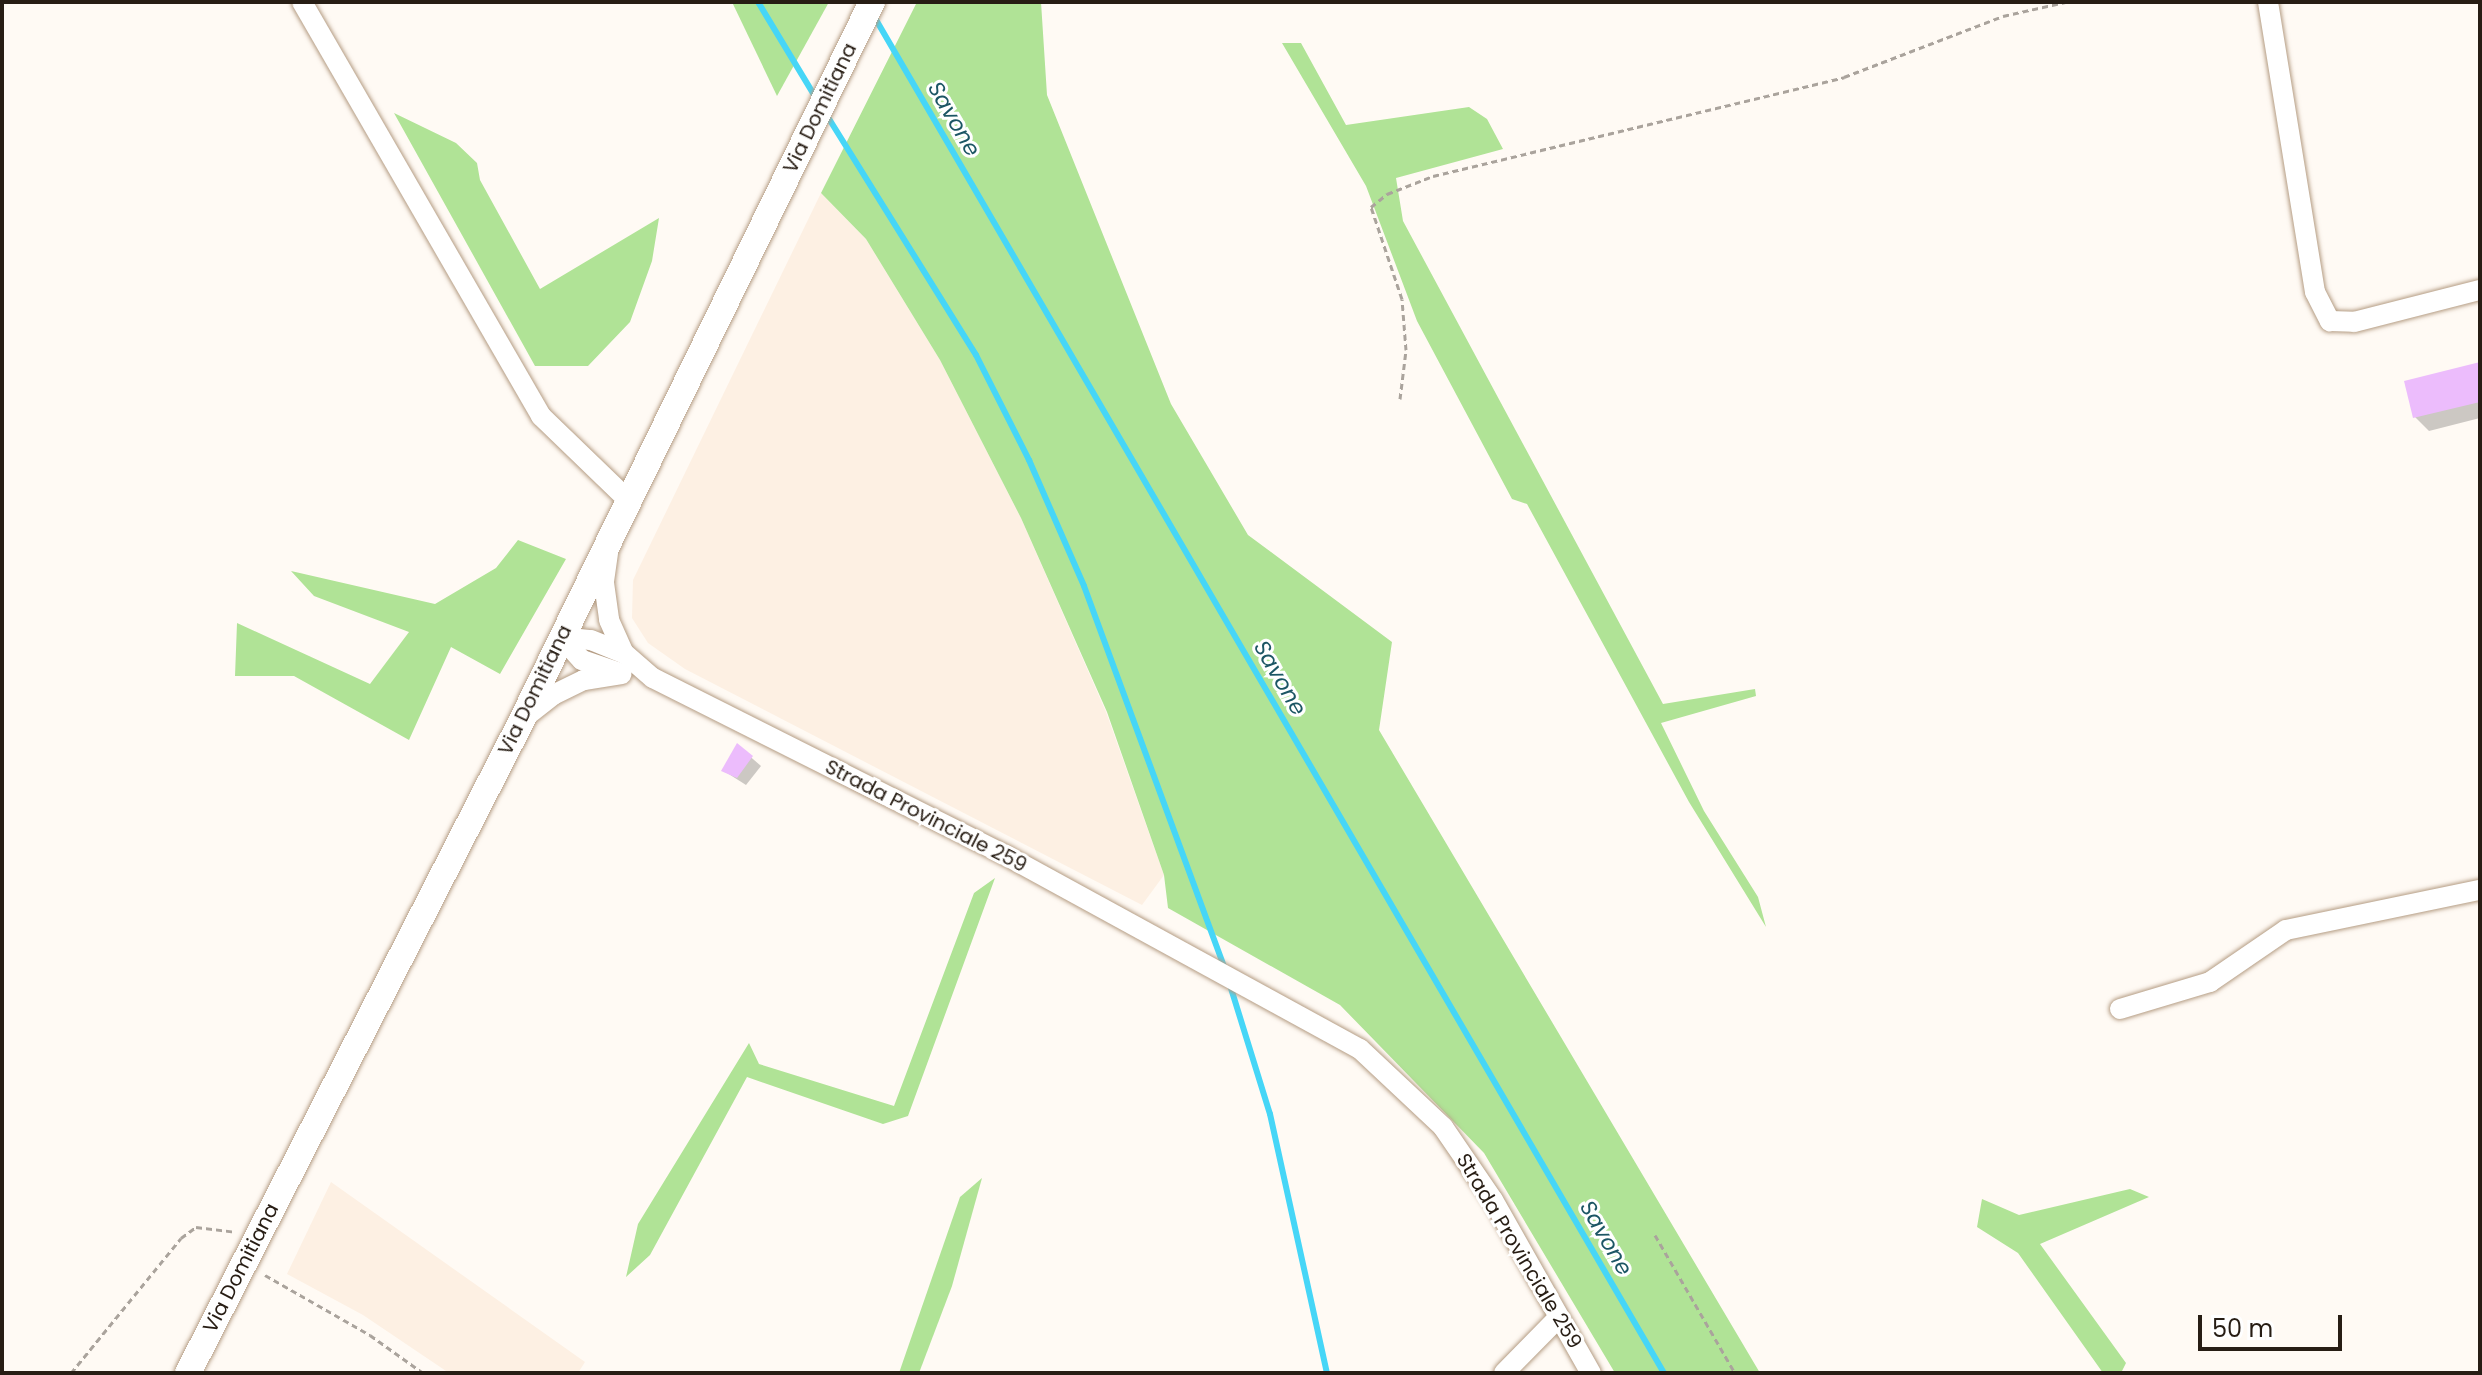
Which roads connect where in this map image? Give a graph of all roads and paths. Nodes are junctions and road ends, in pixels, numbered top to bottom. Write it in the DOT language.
graph roads {
  1 [pos="302,2"];
  2 [pos="872,2"];
  3 [pos="2065,2"];
  4 [pos="2268,2"];
  5 [pos="2480,290"];
  6 [pos="1400,399"];
  7 [pos="628,500"];
  8 [pos="610,538"];
  9 [pos="561,637"];
  10 [pos="623,664"];
  11 [pos="522,720"];
  12 [pos="2480,890"];
  13 [pos="2120,1009"];
  14 [pos="1655,1235"];
  15 [pos="249,1253"];
  16 [pos="1559,1317"];
  17 [pos="71,1373"];
  18 [pos="188,1373"];
  19 [pos="423,1373"];
  20 [pos="1504,1373"];
  21 [pos="1591,1373"];
  22 [pos="1735,1373"];
  1 -- 7 [label="street"];
  2 -- 7 [label="main road, Via Domitiana"];
  3 -- 6 [label="path"];
  4 -- 5 [label="street"];
  7 -- 8 [label="main road, Via Domitiana"];
  8 -- 9 [label="main road, Via Domitiana"];
  8 -- 10 [label="street, Strada Provinciale 259"];
  9 -- 10 [label="street, Strada Provinciale 259"];
  9 -- 11 [label="main road, Via Domitiana"];
  10 -- 11 [label="street"];
  10 -- 16 [label="street, Strada Provinciale 259"];
  11 -- 15 [label="main road, Via Domitiana"];
  12 -- 13 [label="street"];
  14 -- 22 [label="path"];
  15 -- 17 [label="path"];
  15 -- 18 [label="main road, Via Domitiana"];
  15 -- 19 [label="path"];
  16 -- 20 [label="street"];
  16 -- 21 [label="street, Strada Provinciale 259"];
}
